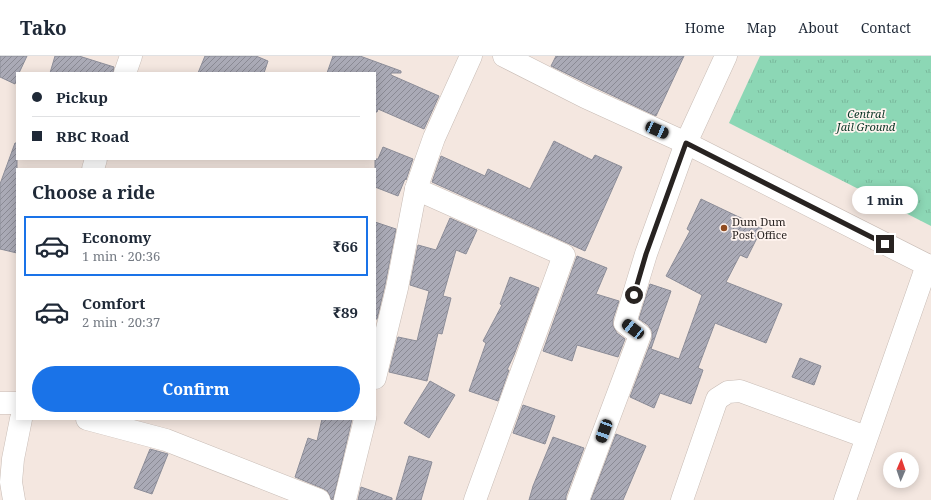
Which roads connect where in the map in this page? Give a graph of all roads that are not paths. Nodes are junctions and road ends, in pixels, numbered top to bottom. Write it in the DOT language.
graph roads {
  1 [pos="471,56"];
  2 [pos="504,56"];
  3 [pos="726,56"];
  4 [pos="686,143"];
  5 [pos="416,189"];
  6 [pos="929,266"];
  7 [pos="376,374"];
  8 [pos="0,403"];
  9 [pos="16,403"];
  10 [pos="21,420"];
  11 [pos="91,420"];
  12 [pos="365,420"];
  13 [pos="866,437"];
  14 [pos="14,500"];
  15 [pos="319,500"];
  16 [pos="345,500"];
  17 [pos="475,500"];
  18 [pos="578,500"];
  19 [pos="682,500"];
  20 [pos="845,500"];
  1 -- 5 [label="street"];
  2 -- 4 [label="street"];
  3 -- 4 [label="street"];
  4 -- 6 [label="street"];
  4 -- 18 [label="street"];
  5 -- 7 [label="street"];
  5 -- 17 [label="street"];
  6 -- 13 [label="street"];
  8 -- 9 [label="street"];
  10 -- 14 [label="street"];
  11 -- 15 [label="street"];
  12 -- 16 [label="street"];
  13 -- 19 [label="street"];
  13 -- 20 [label="street"];
}
